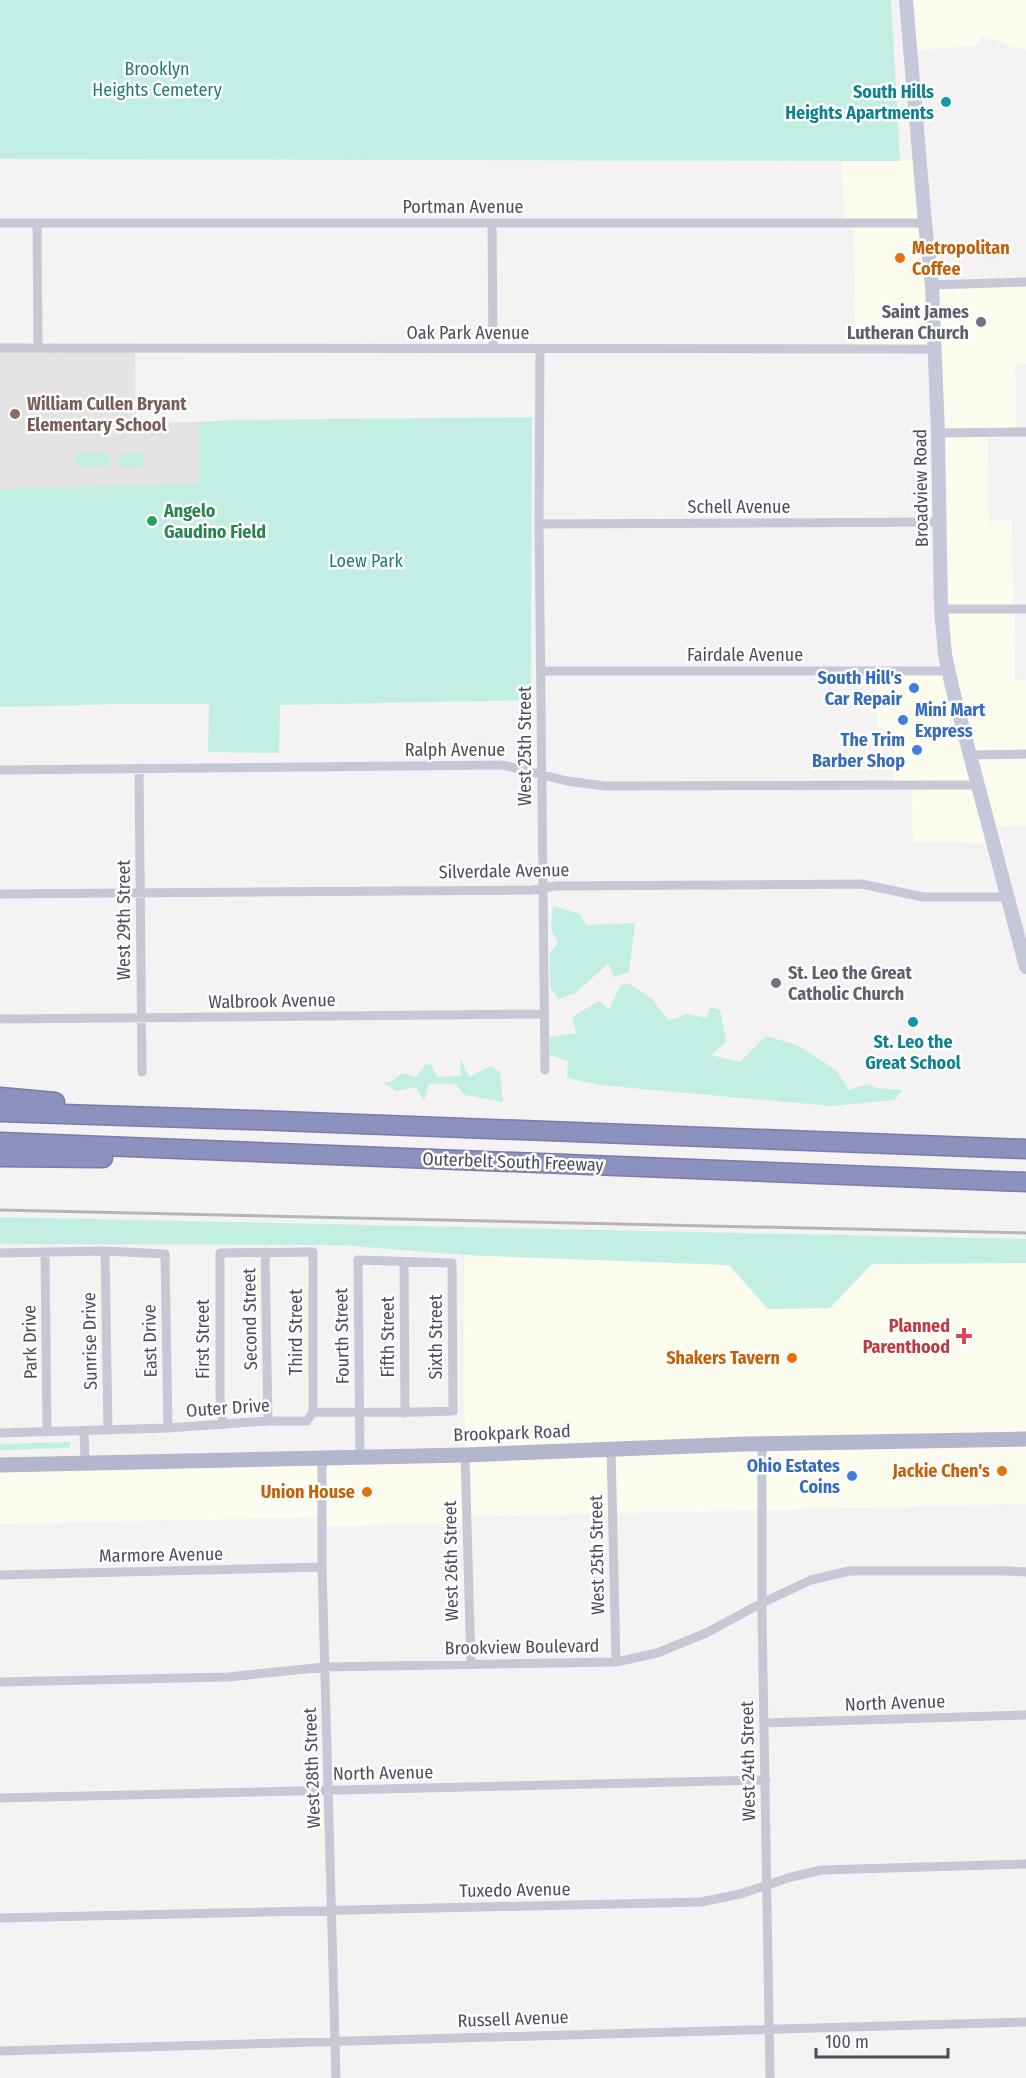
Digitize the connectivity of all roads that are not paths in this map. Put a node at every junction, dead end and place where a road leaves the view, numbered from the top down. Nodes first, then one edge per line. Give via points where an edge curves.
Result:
1 (906, 0) edge
2 (0, 223) edge
3 (37, 223) junction
4 (925, 223) junction
5 (492, 224) junction
6 (1026, 282) edge
7 (932, 285) junction
8 (0, 348) edge
9 (38, 348) junction
10 (493, 349) junction
11 (540, 349) junction
12 (936, 349) junction
13 (1026, 432) edge
14 (938, 433) junction
15 (940, 522) junction
16 (539, 524) junction
17 (941, 609) junction
18 (1026, 609) edge
19 (541, 671) junction
20 (948, 672) junction
21 (1026, 753) edge
22 (970, 755) junction
23 (139, 768) junction
24 (0, 770) edge
25 (541, 774) junction
26 (979, 785) junction
27 (542, 888) junction
28 (0, 894) edge
29 (140, 894) junction
30 (1008, 897) junction
31 (1021, 929) edge
32 (1026, 967) edge
33 (543, 1014) junction
34 (0, 1019) edge
35 (141, 1019) junction
36 (545, 1070) dead end
37 (142, 1072) dead end
38 (0, 1097) edge
39 (0, 1112) edge
40 (251, 1119) junction
41 (0, 1142) edge
42 (1026, 1149) edge
43 (243, 1151) junction
44 (0, 1157) edge
45 (1026, 1182) edge
46 (105, 1251) junction
47 (45, 1252) junction
48 (265, 1252) junction
49 (0, 1253) edge
50 (404, 1262) junction
51 (313, 1412) junction
52 (359, 1412) junction
53 (453, 1412) joint
54 (405, 1413) junction
55 (268, 1421) junction
56 (223, 1425) junction
57 (168, 1428) junction
58 (108, 1430) junction
59 (84, 1431) junction
60 (47, 1432) junction
61 (0, 1433) edge
62 (1026, 1439) edge
63 (762, 1444) junction
64 (611, 1448) junction
65 (465, 1455) junction
66 (322, 1457) junction
67 (360, 1457) junction
68 (85, 1463) junction
69 (0, 1465) edge
70 (322, 1567) junction
71 (1026, 1572) edge
72 (0, 1575) edge
73 (762, 1603) junction
74 (616, 1662) junction
75 (471, 1665) junction
76 (325, 1667) junction
77 (0, 1682) edge
78 (1026, 1715) edge
79 (764, 1723) junction
80 (766, 1780) junction
81 (329, 1790) junction
82 (0, 1798) edge
83 (1026, 1864) edge
84 (766, 1887) junction
85 (332, 1910) junction
86 (0, 1918) edge
87 (1026, 2022) edge
88 (769, 2029) junction
89 (335, 2041) junction
90 (0, 2051) edge
91 (336, 2078) edge
92 (770, 2078) edge

1 - 4 main road, Broadview Road
2 - 3 street, Portman Avenue
3 - 5 street, Portman Avenue
3 - 9 street
4 - 5 street, Portman Avenue
4 - 7 main road, Broadview Road
5 - 10 street
6 - 7 street
7 - 12 main road, Broadview Road
8 - 9 street, Oak Park Avenue
9 - 10 street, Oak Park Avenue
10 - 11 street, Oak Park Avenue
11 - 12 street, Oak Park Avenue
11 - 16 street, West 25th Street
12 - 14 main road, Broadview Road
13 - 14 street
14 - 15 main road, Broadview Road
15 - 16 street, Schell Avenue
15 - 17 main road, Broadview Road
16 - 19 street, West 25th Street
17 - 18 street
17 - 20 main road, Broadview Road
19 - 20 street, Fairdale Avenue
19 - 25 street, West 25th Street
20 - 22 main road, Broadview Road
21 - 22 street
22 - 26 main road, Broadview Road
23 - 24 street, Ralph Avenue
23 - 25 street, Ralph Avenue via 503,765
23 - 29 street, West 29th Street
25 - 26 street, Ralph Avenue via 605,786
25 - 27 street, West 25th Street
26 - 30 main road, Broadview Road
27 - 29 street, Silverdale Avenue
27 - 30 street, Silverdale Avenue via 862,884 922,897
27 - 33 street, West 25th Street
28 - 29 street, Silverdale Avenue
29 - 35 street, West 29th Street
30 - 31 main road, Broadview Road
31 - 32 main road, Broadview Road
33 - 35 street, Walbrook Avenue
33 - 36 street, West 25th Street
34 - 35 street, Walbrook Avenue
35 - 37 street, West 29th Street
38 - 40 highway via 180,1107
39 - 40 highway, Outerbelt South Freeway
40 - 42 highway, Outerbelt South Freeway
41 - 43 highway, Outerbelt South Freeway
43 - 44 highway via 156,1158
43 - 45 highway, Outerbelt South Freeway
46 - 47 street
46 - 57 street, East Drive via 165,1254
46 - 58 street, Sunrise Drive
47 - 49 street
47 - 60 street, Park Drive
48 - 51 street, Third Street via 313,1252
48 - 55 street, Second Street
48 - 56 street, First Street via 220,1253
50 - 52 street, Fourth Street via 358,1260
50 - 53 street, Sixth Street via 452,1263
50 - 54 street, Fifth Street
51 - 52 street, Outer Drive
51 - 55 street, Outer Drive via 308,1421
52 - 54 street, Outer Drive
52 - 67 street, Fourth Street
53 - 54 street, Outer Drive
55 - 56 street, Outer Drive
56 - 57 street, Outer Drive
57 - 58 street, Outer Drive
58 - 59 street, Outer Drive
59 - 60 street, Outer Drive
59 - 68 street
60 - 61 street, Outer Drive
62 - 63 main road, Brookpark Road
63 - 64 main road, Brookpark Road
63 - 73 street, West 24th Street
64 - 65 main road, Brookpark Road
64 - 74 street, West 25th Street
65 - 67 main road, Brookpark Road
65 - 75 street, West 26th Street
66 - 67 main road, Brookpark Road
66 - 68 main road, Brookpark Road
66 - 70 street, West 28th Street
68 - 69 main road, Brookpark Road
70 - 72 street, Marmore Avenue
70 - 76 street, West 28th Street
71 - 73 street, Brookview Boulevard via 849,1571 811,1580
73 - 74 street, Brookview Boulevard via 657,1653
73 - 79 street, West 24th Street
74 - 75 street, Brookview Boulevard
75 - 76 street, Brookview Boulevard
76 - 77 street, Brookview Boulevard via 228,1677
76 - 81 street, West 28th Street
78 - 79 street, North Avenue
79 - 80 street, West 24th Street
80 - 81 street, North Avenue
80 - 84 street, West 24th Street
81 - 82 street, North Avenue
81 - 85 street, West 28th Street
83 - 84 street, Tuxedo Avenue via 822,1870
84 - 85 street, Tuxedo Avenue via 701,1902
84 - 88 street, West 24th Street
85 - 86 street, Tuxedo Avenue
85 - 89 street, West 28th Street
87 - 88 street, Russell Avenue
88 - 89 street, Russell Avenue
88 - 92 street, West 24th Street
89 - 90 street, Russell Avenue
89 - 91 street, West 28th Street

